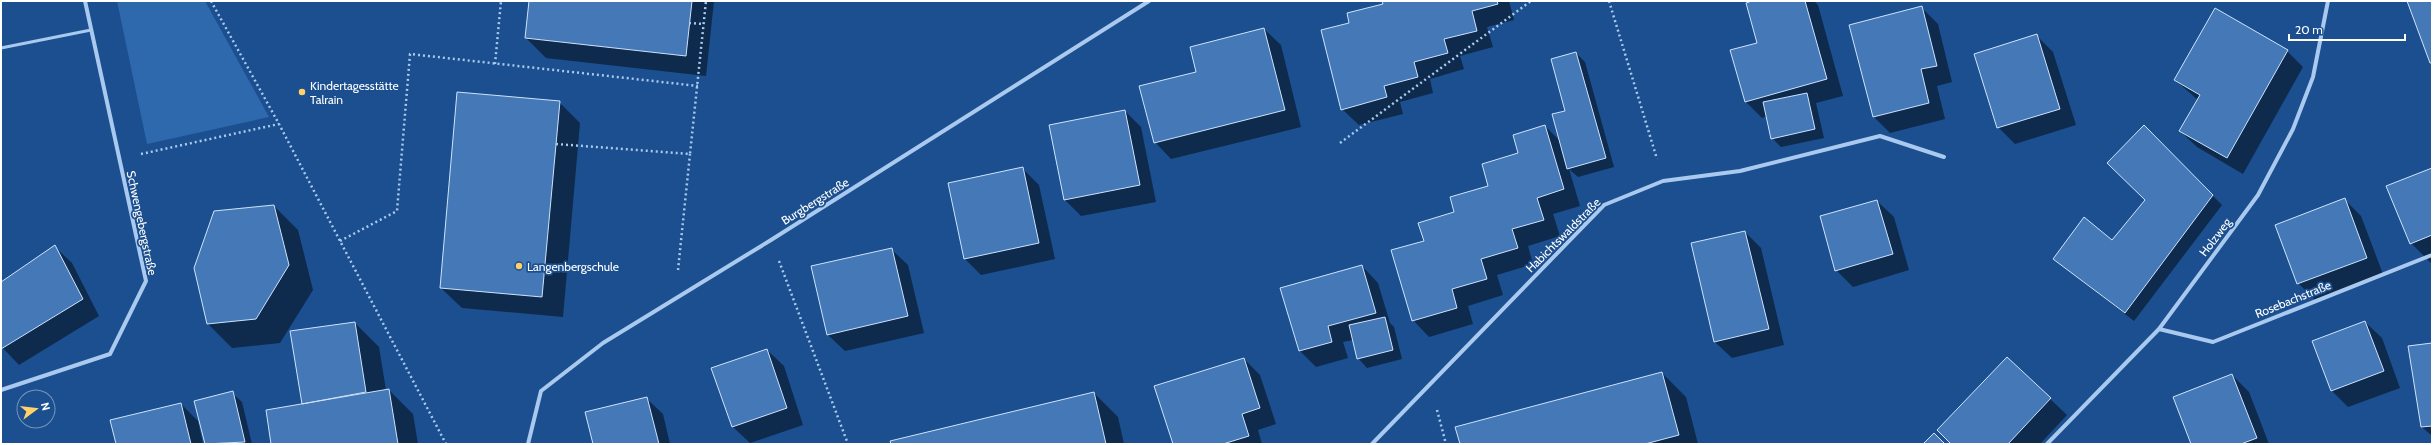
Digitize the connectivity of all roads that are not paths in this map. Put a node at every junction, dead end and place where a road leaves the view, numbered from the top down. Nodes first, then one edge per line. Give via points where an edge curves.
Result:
1 (85, 1) edge
2 (1149, 1) edge
3 (2328, 1) edge
4 (91, 30) junction
5 (1, 48) edge
6 (1944, 158) dead end
7 (2432, 255) edge
8 (2159, 328) junction
9 (1, 390) edge
10 (528, 444) edge
11 (1372, 444) edge
12 (2047, 444) edge

1 - 4 street, Schwengebergstraße
2 - 10 street, Burgbergstraße via 603,343 541,391
3 - 8 street, Holzweg via 2313,78 2293,129 2258,195
4 - 5 lane
4 - 9 street, Schwengebergstraße via 146,281 110,354
6 - 11 street, Habichtswaldstraße via 1880,136 1740,171 1663,181 1604,205
7 - 8 street, Rosebachstraße via 2213,342
8 - 12 street, Holzweg

